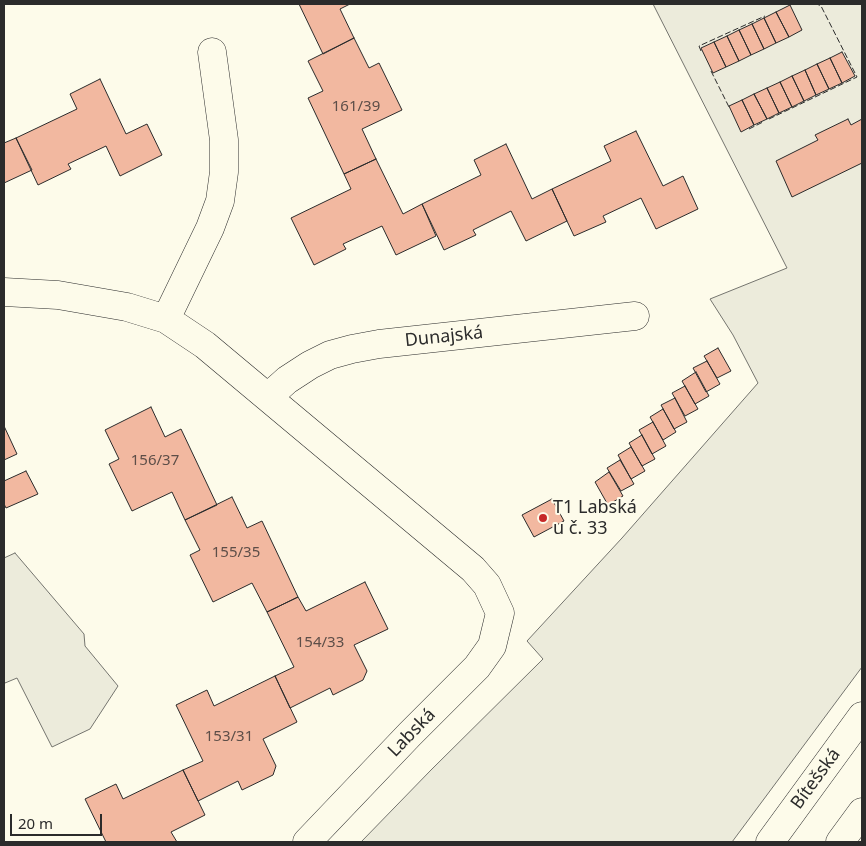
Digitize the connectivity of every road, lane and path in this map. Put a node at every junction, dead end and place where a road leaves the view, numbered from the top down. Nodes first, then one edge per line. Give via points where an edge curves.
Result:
1 (212, 52) dead end
2 (4, 292) edge
3 (635, 316) dead end
4 (166, 319) junction
5 (268, 397) junction
6 (862, 716) edge
7 (862, 812) edge
8 (307, 842) edge
9 (770, 842) edge
10 (840, 842) edge

1 - 4 main road via 224,140 220,201
2 - 4 main road via 58,295 127,307
3 - 5 main road, Dunajská via 352,349 310,365
4 - 5 main road
5 - 8 main road, Labská via 473,569 487,585 500,613 492,646 477,666
6 - 9 main road, Bítešská
7 - 10 main road

